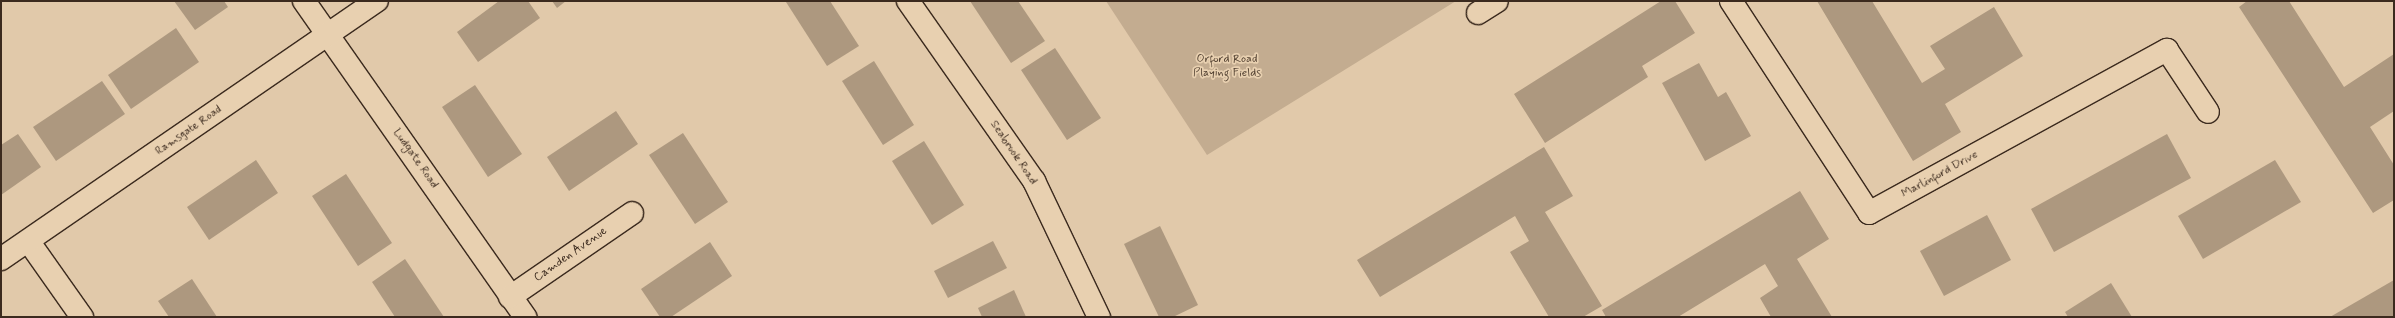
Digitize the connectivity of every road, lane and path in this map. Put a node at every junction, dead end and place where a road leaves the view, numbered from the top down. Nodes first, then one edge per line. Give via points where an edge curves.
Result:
1 (304, 1) edge
2 (377, 1) edge
3 (908, 1) edge
4 (1497, 1) edge
5 (1731, 1) edge
6 (1478, 12) dead end
7 (328, 34) junction
8 (2208, 112) dead end
9 (632, 213) dead end
10 (29, 242) junction
11 (1, 260) edge
12 (510, 297) junction
13 (82, 317) edge
14 (525, 317) edge
15 (1099, 317) edge

1 - 7 street, Ludgate Road
2 - 7 street, Ramsgate Road
3 - 15 street, Seabrook Road via 1034,181
4 - 6 street
5 - 8 street, Marlinford Drive via 1869,213 2167,50
7 - 10 street, Ramsgate Road
7 - 12 street, Ludgate Road
9 - 12 street, Camden Avenue
10 - 11 street, Ramsgate Road
10 - 13 street
12 - 14 street, Ludgate Road

